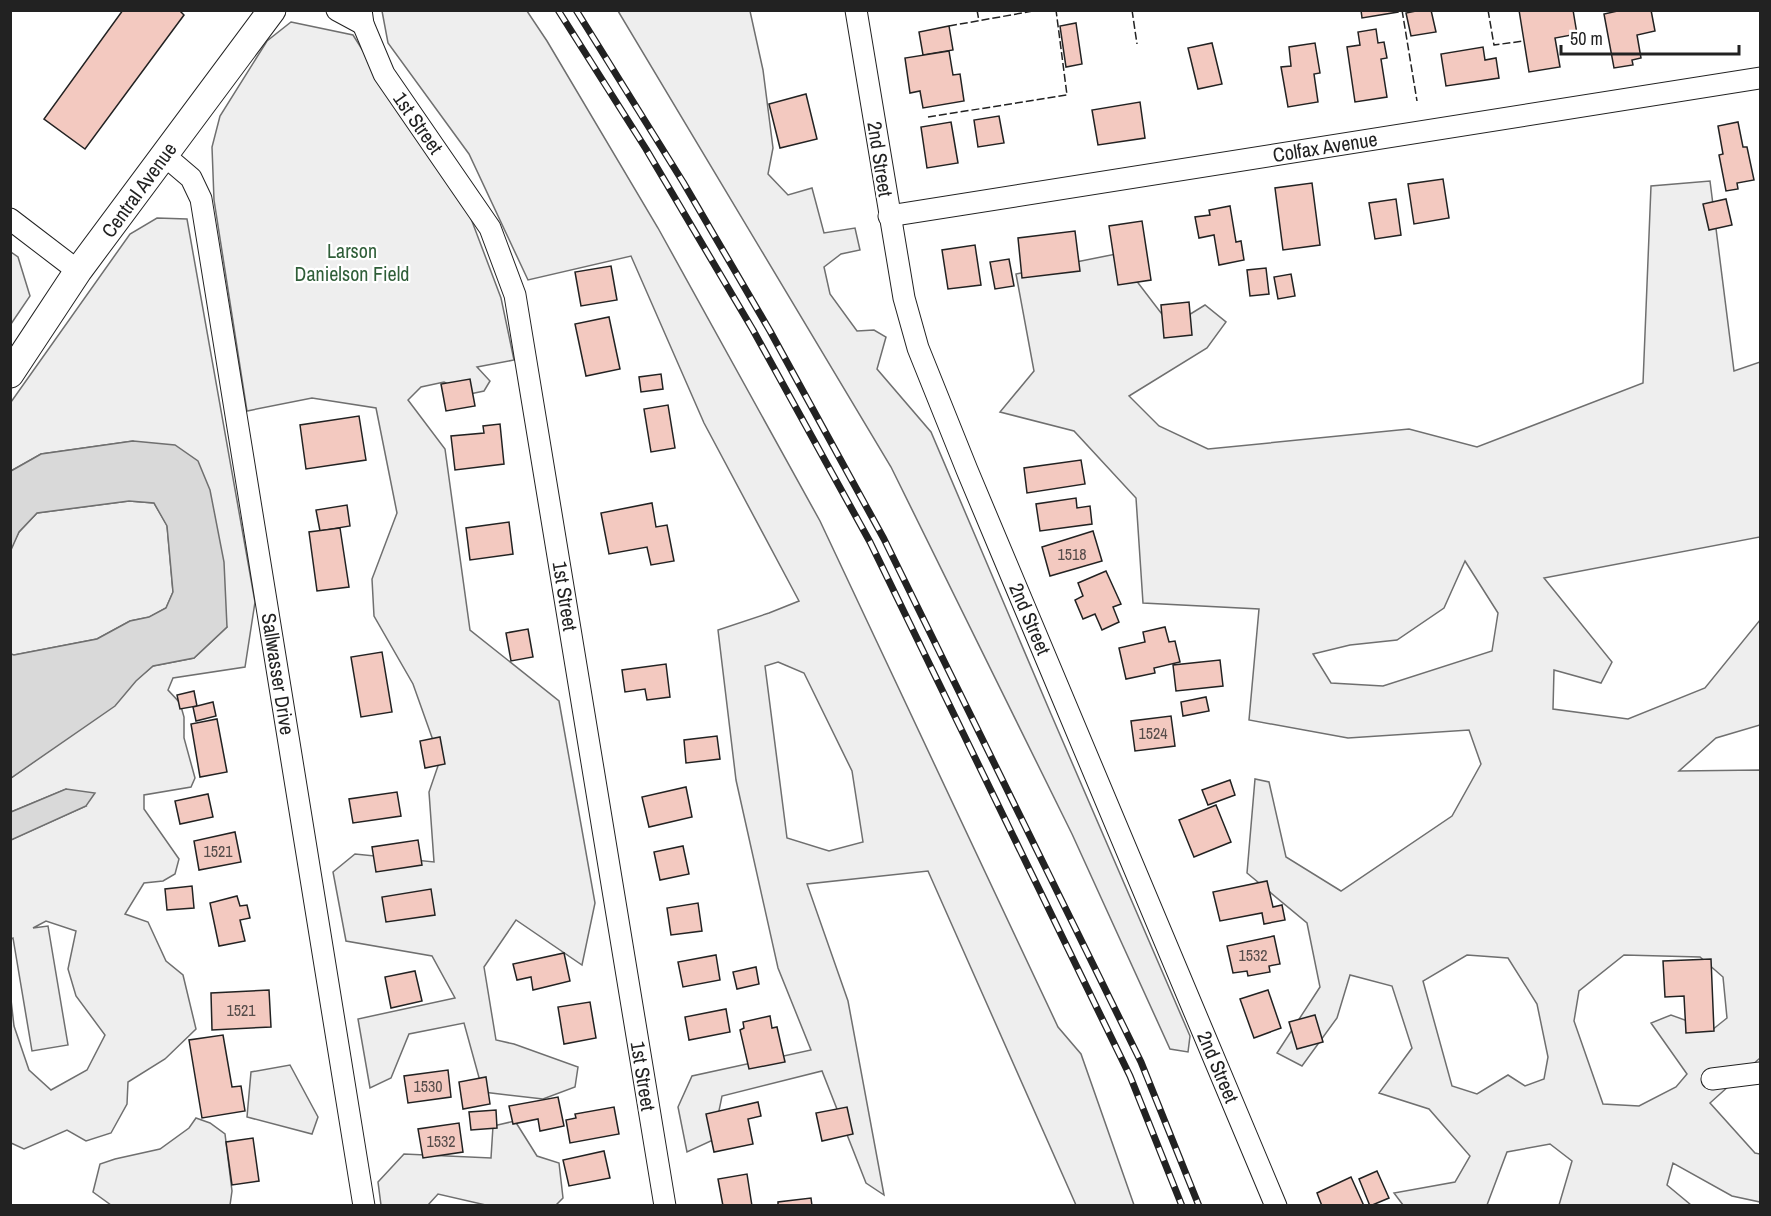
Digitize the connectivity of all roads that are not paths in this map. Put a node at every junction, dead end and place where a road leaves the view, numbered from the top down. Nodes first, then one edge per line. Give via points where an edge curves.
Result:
1 (272, 10) edge
2 (337, 10) edge
3 (856, 10) edge
4 (362, 17) edge
5 (1761, 78) edge
6 (164, 156) junction
7 (889, 216) junction
8 (10, 219) edge
9 (78, 271) junction
10 (10, 374) edge
11 (1761, 1072) edge
12 (1712, 1079) dead end
13 (364, 1206) edge
14 (665, 1206) edge
15 (1276, 1206) edge

1 - 6 street, Central Avenue
2 - 4 street, 1st Street
3 - 7 street, 2nd Street
4 - 14 street, 1st Street via 384,74 490,228 515,295
5 - 7 street, Colfax Avenue
6 - 9 street, Central Avenue
6 - 13 street, Sallwasser Drive via 190,178 201,199
7 - 15 street, 2nd Street via 903,298 934,389
8 - 9 street
9 - 10 street, Central Avenue
11 - 12 street

